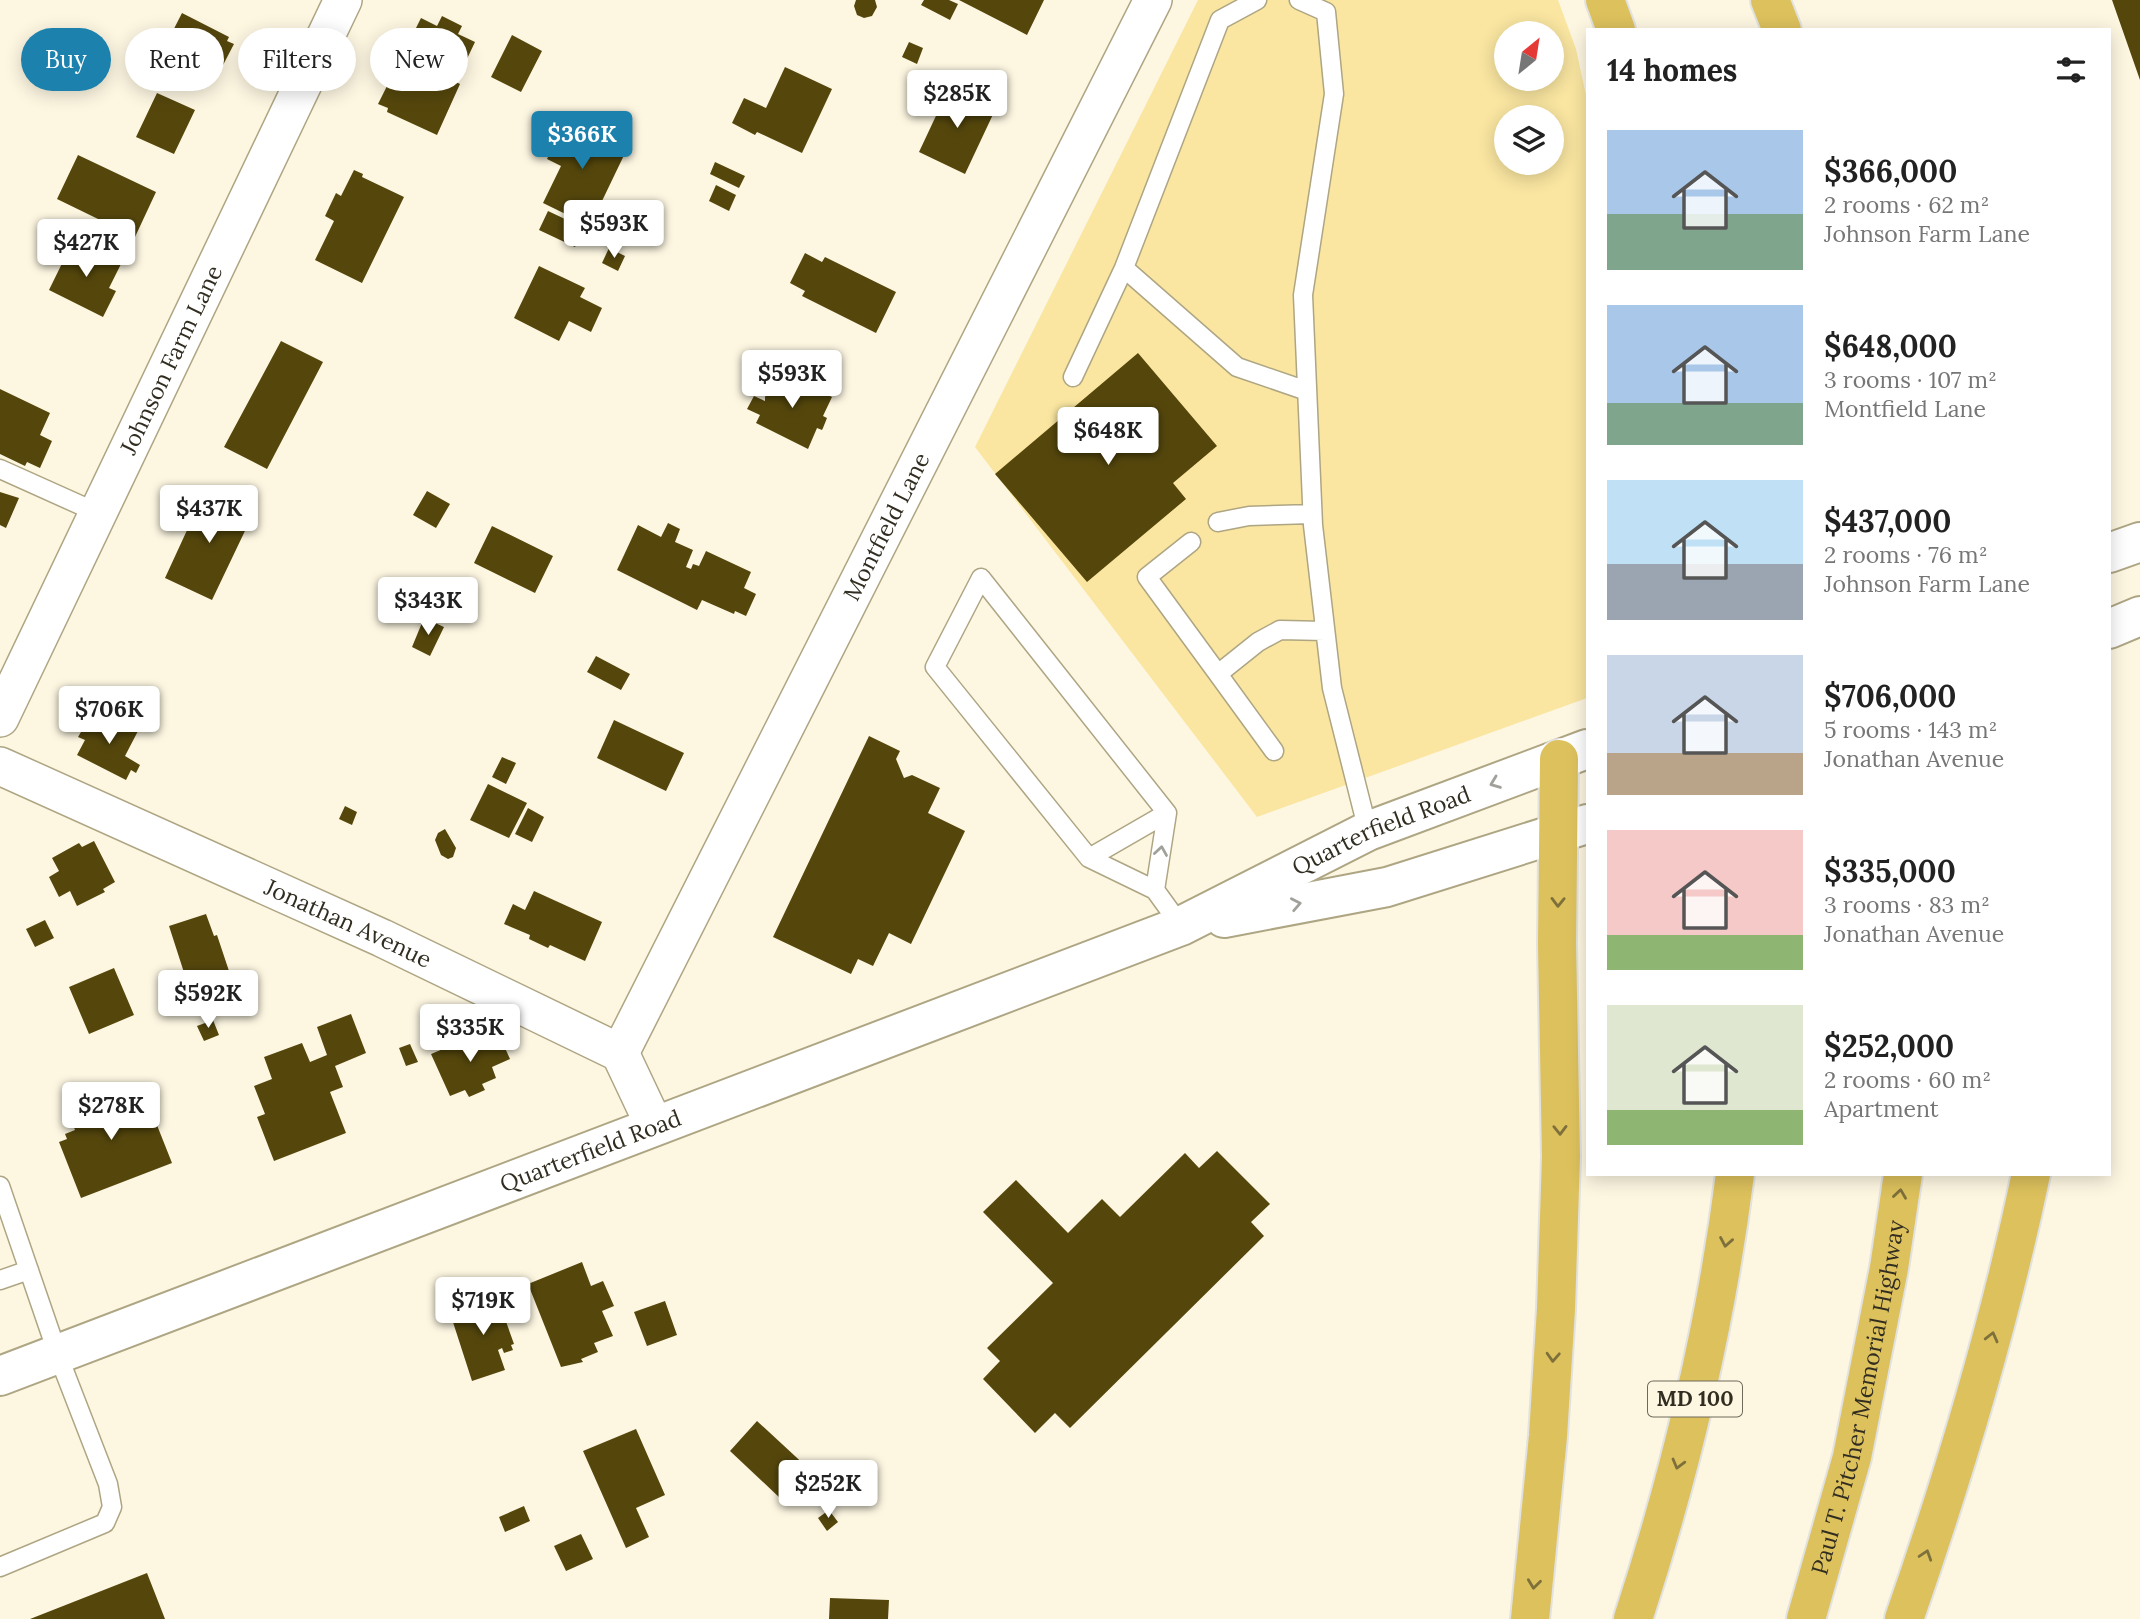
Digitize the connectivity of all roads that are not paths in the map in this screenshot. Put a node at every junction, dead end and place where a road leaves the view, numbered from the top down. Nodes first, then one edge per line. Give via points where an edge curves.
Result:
1 (343, 0) edge
2 (1153, 0) edge
3 (1256, 0) edge
4 (1300, 0) edge
5 (1605, 0) edge
6 (1770, 0) edge
7 (1615, 28) edge
8 (1781, 28) edge
9 (1124, 268) junction
10 (1073, 377) dead end
11 (1307, 391) junction
12 (0, 469) edge
13 (99, 513) junction
14 (1312, 514) junction
15 (1218, 522) dead end
16 (1191, 542) dead end
17 (2140, 542) edge
18 (2111, 553) edge
19 (2140, 616) edge
20 (2111, 628) edge
21 (1325, 631) junction
22 (1218, 674) junction
23 (0, 718) edge
24 (1274, 751) dead end
25 (1573, 754) edge
26 (0, 766) edge
27 (1167, 813) junction
28 (1573, 829) edge
29 (1368, 831) junction
30 (1089, 858) junction
31 (1155, 890) junction
32 (1181, 926) junction
33 (620, 1053) junction
34 (654, 1125) junction
35 (1735, 1176) edge
36 (1903, 1176) edge
37 (2031, 1176) edge
38 (0, 1186) edge
39 (29, 1270) junction
40 (0, 1280) edge
41 (58, 1354) junction
42 (0, 1376) edge
43 (0, 1567) edge
44 (1530, 1619) edge
45 (1633, 1619) edge
46 (1806, 1619) edge
47 (1904, 1619) edge

1 - 13 street, Johnson Farm Lane
2 - 33 street, Montfield Lane
3 - 9 lane via 1220,20
4 - 11 lane via 1325,12 1334,94 1303,295
5 - 7 highway
6 - 8 highway
9 - 10 lane
9 - 11 lane via 1237,367
11 - 14 lane
12 - 13 lane
13 - 23 street, Johnson Farm Lane
14 - 15 lane
14 - 21 lane
16 - 22 lane via 1147,577
17 - 18 main road
19 - 20 main road
21 - 22 lane via 1280,629
21 - 29 lane via 1332,688
22 - 24 lane
25 - 28 highway
25 -> 29 main road, Quarterfield Road
26 - 33 street, Jonathan Avenue via 382,938
27 - 30 lane
27 - 30 lane via 981,578 935,667
31 -> 27 lane
32 -> 28 main road, Quarterfield Road via 1387,887
28 -> 44 highway via 1557,944 1561,1157 1557,1296
29 - 32 main road, Quarterfield Road
30 - 31 lane
31 - 32 lane
32 - 34 main road, Quarterfield Road
33 - 34 street
34 - 41 main road, Quarterfield Road
35 -> 45 highway, MD 100 via 1693,1409
46 -> 36 highway, Paul T. Pitcher Memorial Highway via 1852,1457
47 -> 37 highway via 1975,1405
38 - 39 lane
39 - 40 lane
39 - 41 lane
41 - 42 main road, Quarterfield Road
41 - 43 lane via 108,1484 112,1507 105,1523

